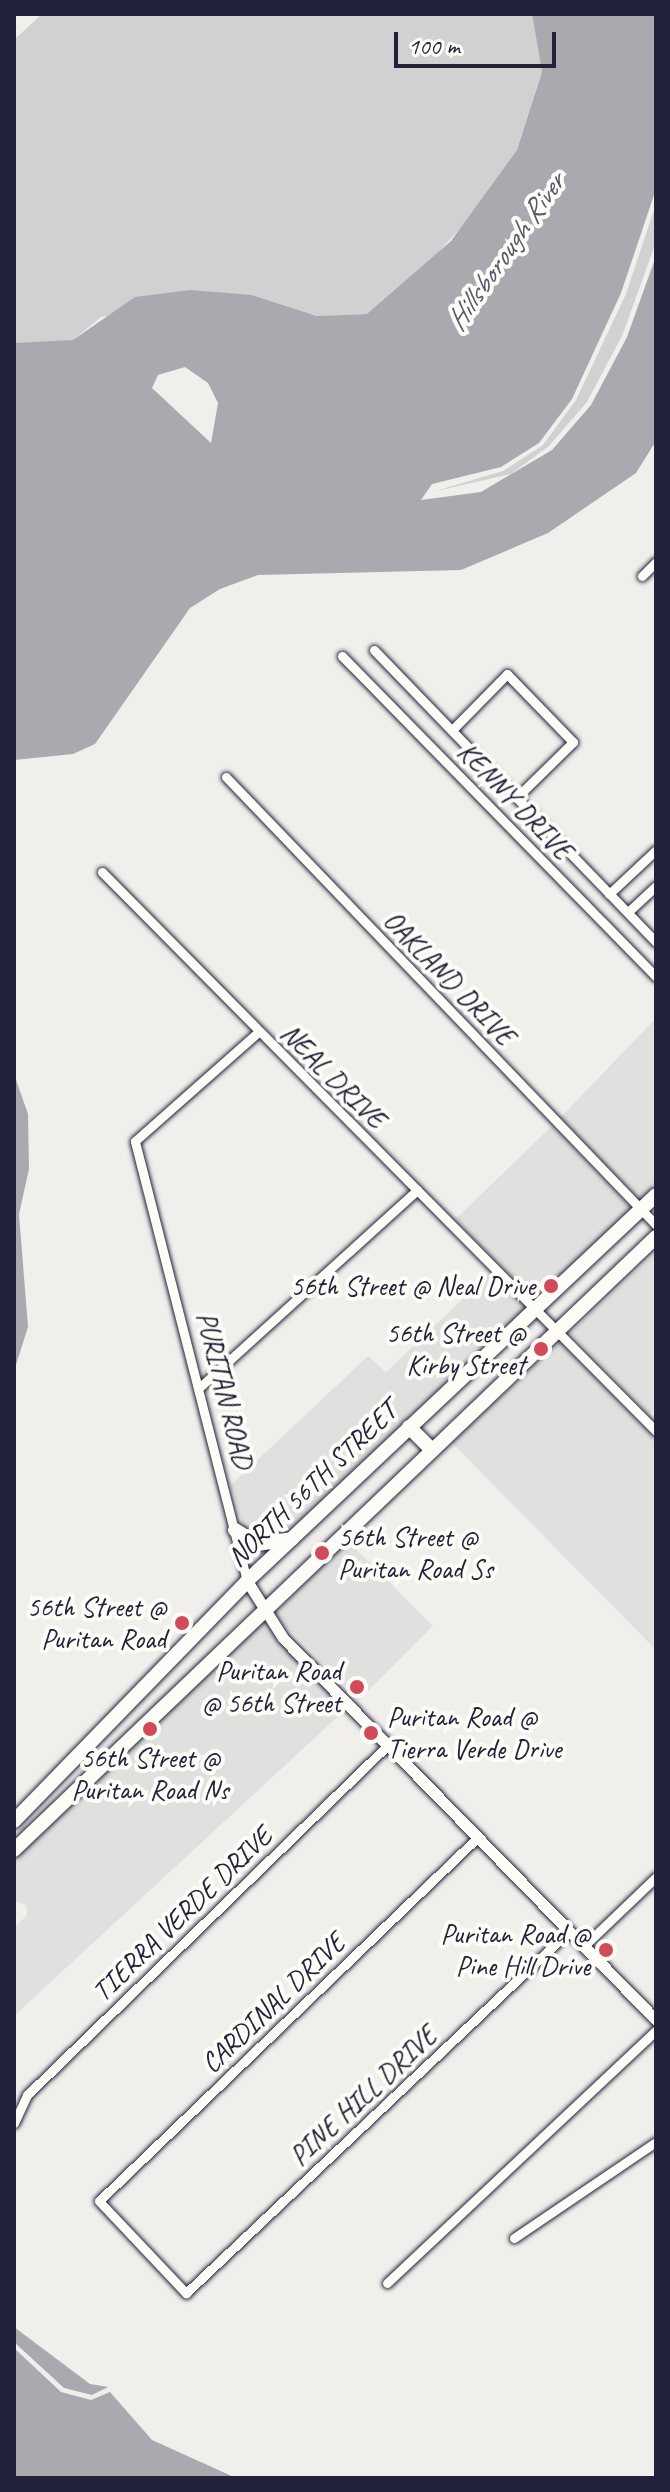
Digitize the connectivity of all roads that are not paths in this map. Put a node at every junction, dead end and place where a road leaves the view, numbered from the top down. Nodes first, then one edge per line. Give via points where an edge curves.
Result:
1 (656, 562) edge
2 (642, 576) dead end
3 (374, 650) dead end
4 (342, 656) dead end
5 (453, 729) junction
6 (226, 777) dead end
7 (517, 797) junction
8 (656, 850) edge
9 (102, 872) dead end
10 (656, 886) edge
11 (609, 894) junction
12 (628, 912) junction
13 (656, 942) edge
14 (656, 977) edge
15 (258, 1032) junction
16 (417, 1190) junction
17 (656, 1195) edge
18 (641, 1209) junction
19 (656, 1225) edge
20 (656, 1237) edge
21 (536, 1307) junction
22 (558, 1330) junction
23 (201, 1386) junction
24 (409, 1427) junction
25 (656, 1431) edge
26 (432, 1450) junction
27 (235, 1530) junction
28 (292, 1539) junction
29 (247, 1581) junction
30 (263, 1609) junction
31 (389, 1744) junction
32 (50, 1784) junction
33 (66, 1800) junction
34 (14, 1821) edge
35 (478, 1837) junction
36 (14, 1850) edge
37 (656, 1877) edge
38 (569, 1931) junction
39 (584, 1946) junction
40 (656, 2020) edge
41 (656, 2030) edge
42 (14, 2123) edge
43 (656, 2142) edge
44 (514, 2238) dead end
45 (387, 2283) dead end
46 (186, 2293) joint

1 - 2 street
3 - 5 street
4 - 14 street, KENNY DRIVE
5 - 7 street
5 - 7 street via 507,674 573,742
6 - 18 street, OAKLAND DRIVE
7 - 11 street
8 - 11 street
9 - 15 street, NEAL DRIVE
10 - 12 street
11 - 12 street
12 - 13 street
15 - 16 street, NEAL DRIVE
15 - 23 street, PURITAN ROAD via 135,1141
16 - 21 street, NEAL DRIVE
16 - 23 street
17 - 18 main road, NORTH 56TH STREET
18 - 19 street, OAKLAND DRIVE
18 - 21 main road, NORTH 56TH STREET
20 - 22 main road, NORTH 56TH STREET
21 - 22 street, NEAL DRIVE
21 - 24 main road, NORTH 56TH STREET
22 - 25 street, NEAL DRIVE
22 - 26 main road, NORTH 56TH STREET
23 - 27 street, PURITAN ROAD
24 - 26 main road
24 - 28 main road, NORTH 56TH STREET
26 - 30 main road, NORTH 56TH STREET
27 - 28 main road via 257,1544
27 - 29 street, PURITAN ROAD
28 - 29 main road, NORTH 56TH STREET
29 - 30 street, PURITAN ROAD
29 - 32 main road, NORTH 56TH STREET
30 - 31 street, PURITAN ROAD
30 - 33 main road, NORTH 56TH STREET
31 - 35 street, PURITAN ROAD
31 - 42 street, TIERRA VERDE DRIVE via 27,2095
32 - 33 main road
32 - 34 main road, NORTH 56TH STREET
33 - 36 main road, NORTH 56TH STREET
35 - 38 street, PURITAN ROAD
35 - 46 street, CARDINAL DRIVE via 99,2201
37 - 39 street
38 - 39 street, PURITAN ROAD
38 - 46 street, PINE HILL DRIVE
39 - 40 street, PURITAN ROAD
41 - 45 street
43 - 44 street

